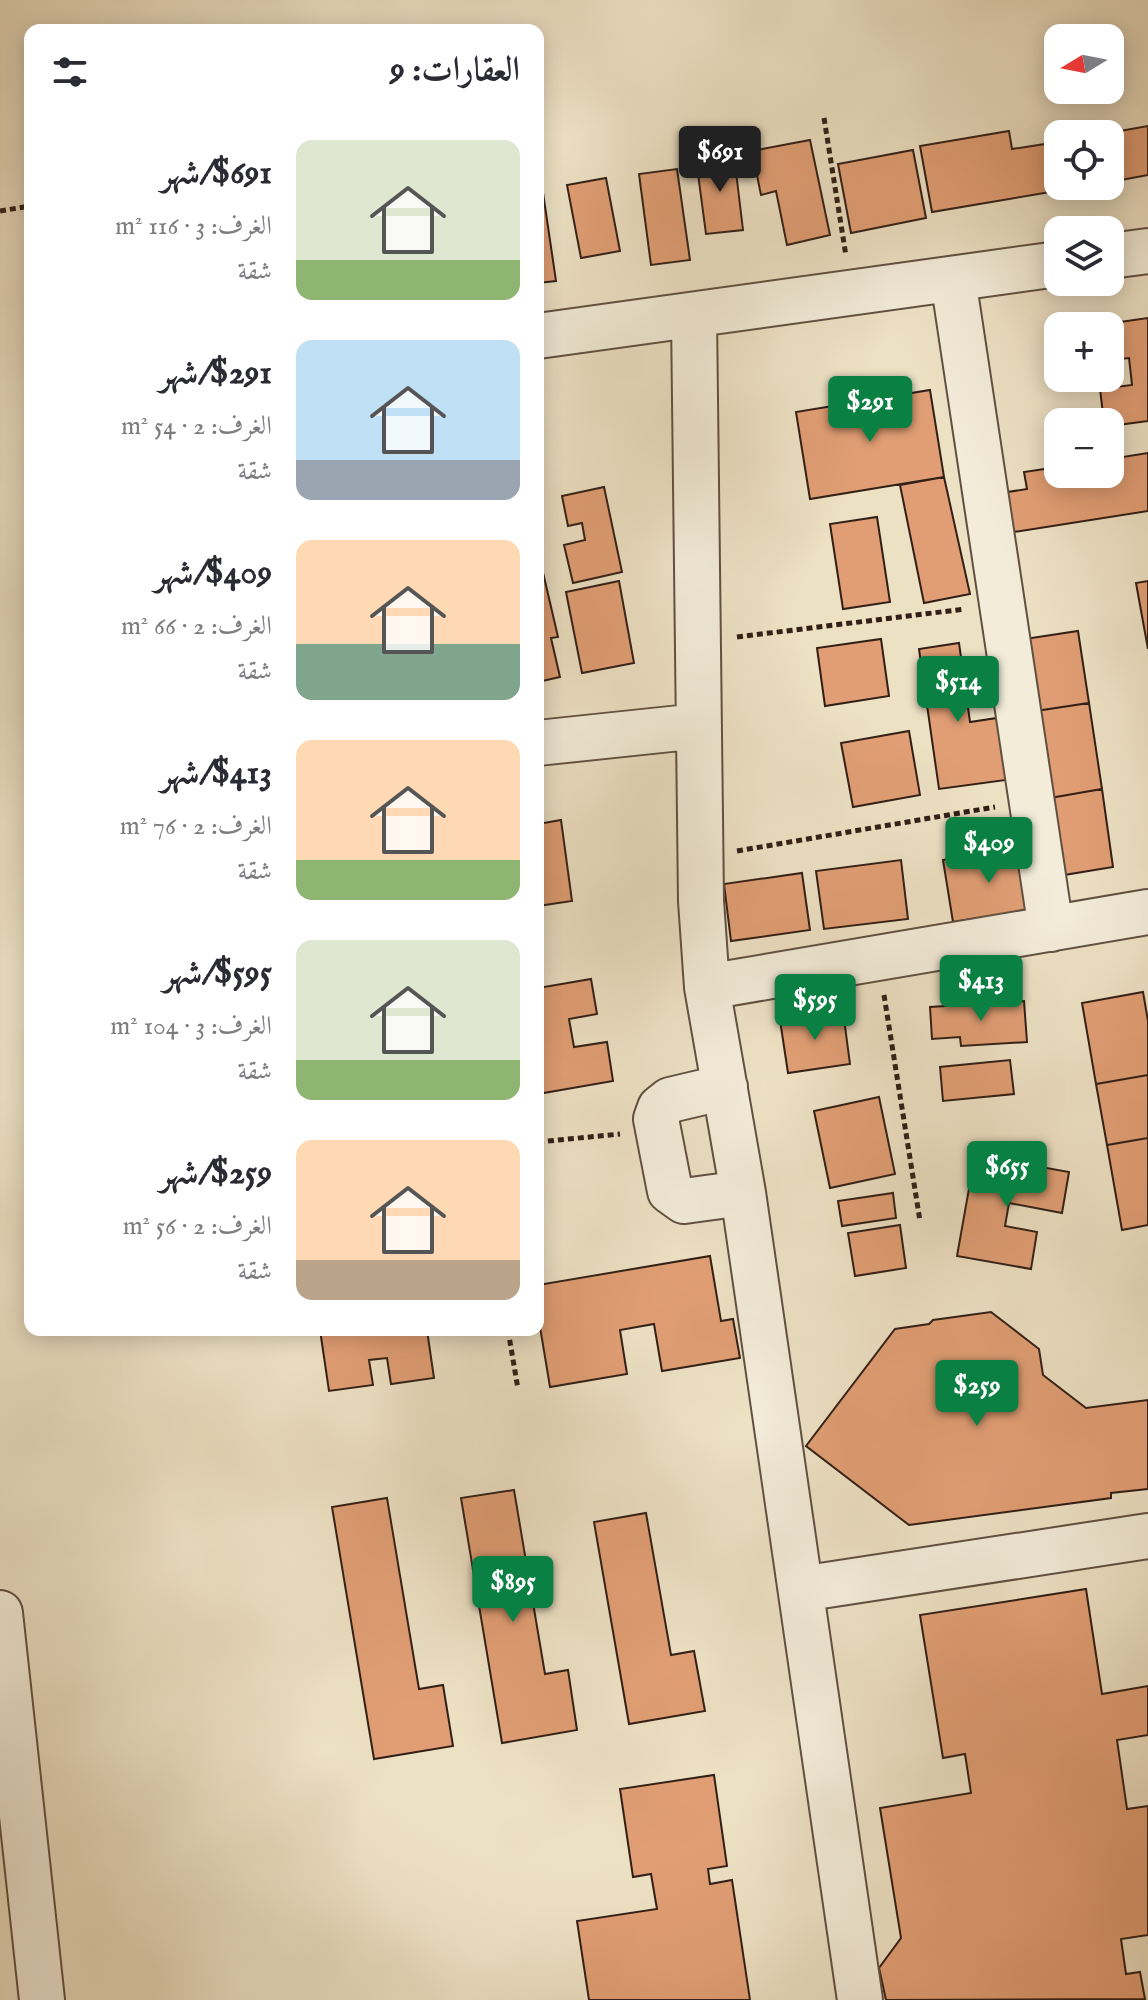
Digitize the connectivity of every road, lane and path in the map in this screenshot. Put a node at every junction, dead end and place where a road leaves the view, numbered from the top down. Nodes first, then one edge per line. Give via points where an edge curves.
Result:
1 (824, 118) dead end
2 (24, 207) edge
3 (0, 211) edge
4 (1148, 251) edge
5 (1124, 254) edge
6 (1044, 266) edge
7 (953, 279) junction
8 (852, 293) junction
9 (694, 315) junction
10 (544, 335) edge
11 (1002, 604) junction
12 (697, 642) junction
13 (699, 726) junction
14 (544, 742) edge
15 (1032, 801) junction
16 (700, 858) junction
17 (1148, 912) edge
18 (1051, 929) junction
19 (878, 958) junction
20 (707, 987) junction
21 (725, 1087) junction
22 (657, 1131) junction
23 (544, 1141) edge
24 (743, 1193) junction
25 (920, 1221) dead end
26 (509, 1336) edge
27 (518, 1389) dead end
28 (1148, 1536) edge
29 (801, 1589) junction
30 (0, 1613) edge
31 (14, 1860) edge
32 (16, 1914) edge
33 (42, 2000) edge
34 (860, 2000) edge

1 - 8 path
2 - 3 path
4 - 5 street
6 - 7 street
7 - 8 street
7 - 11 street
8 - 9 street
9 - 10 street
9 - 12 street
11 - 12 path
11 - 15 street
12 - 13 street
13 - 14 street
13 - 16 street
15 - 16 path
15 - 18 street
16 - 20 street
17 - 18 street
18 - 19 street
19 - 20 street
19 - 25 path
20 - 21 street
21 - 22 street via 670,1100 660,1108
21 - 24 street
22 - 23 path
22 - 24 street via 670,1191 684,1201
24 - 29 street
26 - 27 path
28 - 29 street
29 - 34 street
30 - 31 street
31 - 32 street
32 - 33 street

